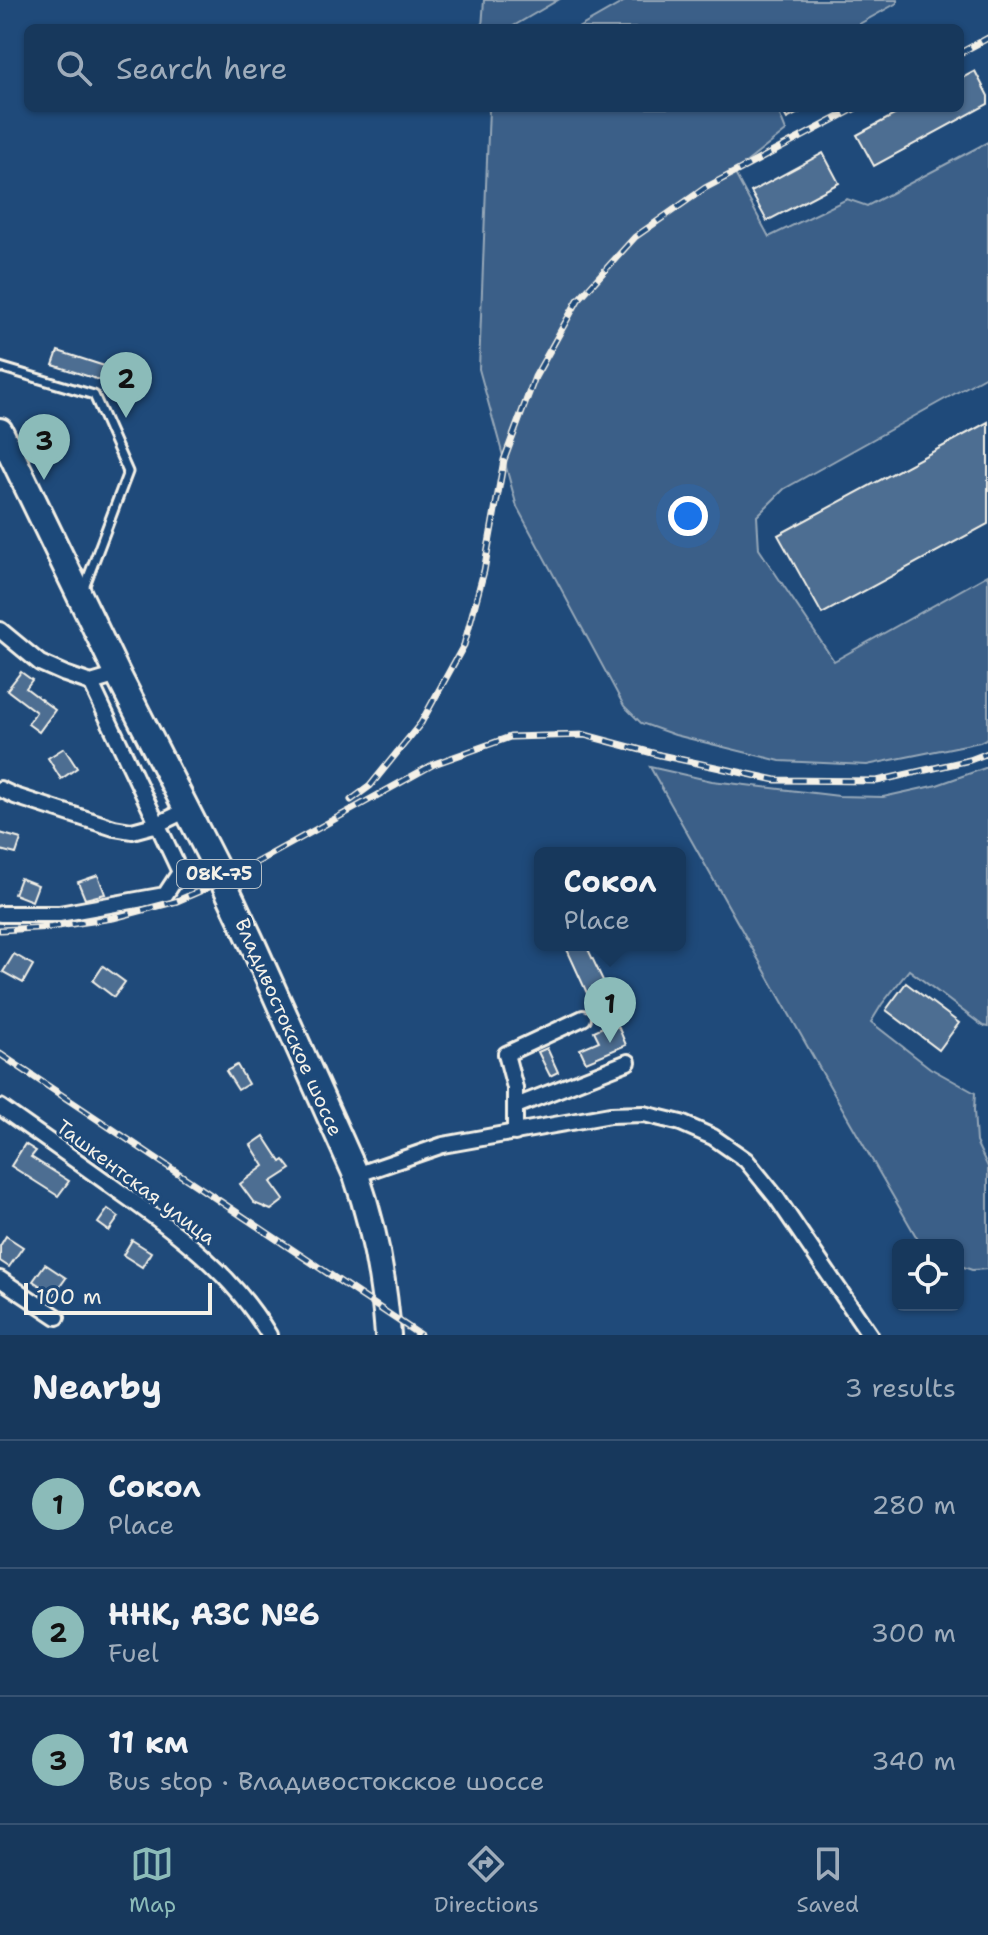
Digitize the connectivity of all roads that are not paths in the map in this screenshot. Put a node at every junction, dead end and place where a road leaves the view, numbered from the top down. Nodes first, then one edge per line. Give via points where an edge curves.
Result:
1 (0, 367) edge
2 (0, 431) edge
3 (80, 598) junction
4 (0, 630) edge
5 (118, 675) junction
6 (91, 683) junction
7 (0, 789) edge
8 (187, 810) junction
9 (158, 824) junction
10 (0, 914) edge
11 (583, 1018) dead end
12 (628, 1062) dead end
13 (516, 1106) junction
14 (0, 1107) edge
15 (515, 1133) junction
16 (356, 1175) junction
17 (0, 1279) edge
18 (57, 1317) dead end
19 (269, 1335) edge
20 (388, 1335) edge
21 (870, 1335) edge

1 - 3 lane via 94,395 128,472
2 - 3 main road, Владивостокское шоссе / 08К-75
3 - 5 main road, Владивостокское шоссе / 08К-75
4 - 6 street via 40,663
5 - 6 street
5 - 8 main road, Владивостокское шоссе / 08К-75
6 - 9 street
7 - 9 street via 114,828 132,831
8 - 9 street
8 - 16 main road, Владивостокское шоссе / 08К-75
9 - 10 street via 180,872 165,895 59,914
11 - 13 street via 506,1054
12 - 13 street
13 - 15 street
14 - 19 street, Ташкентская улица via 182,1237 229,1281
15 - 16 street via 443,1145
15 - 21 street via 644,1114 713,1137 746,1160 776,1197
16 - 20 main road, Владивостокское шоссе / 08К-75 via 376,1241
17 - 18 street

